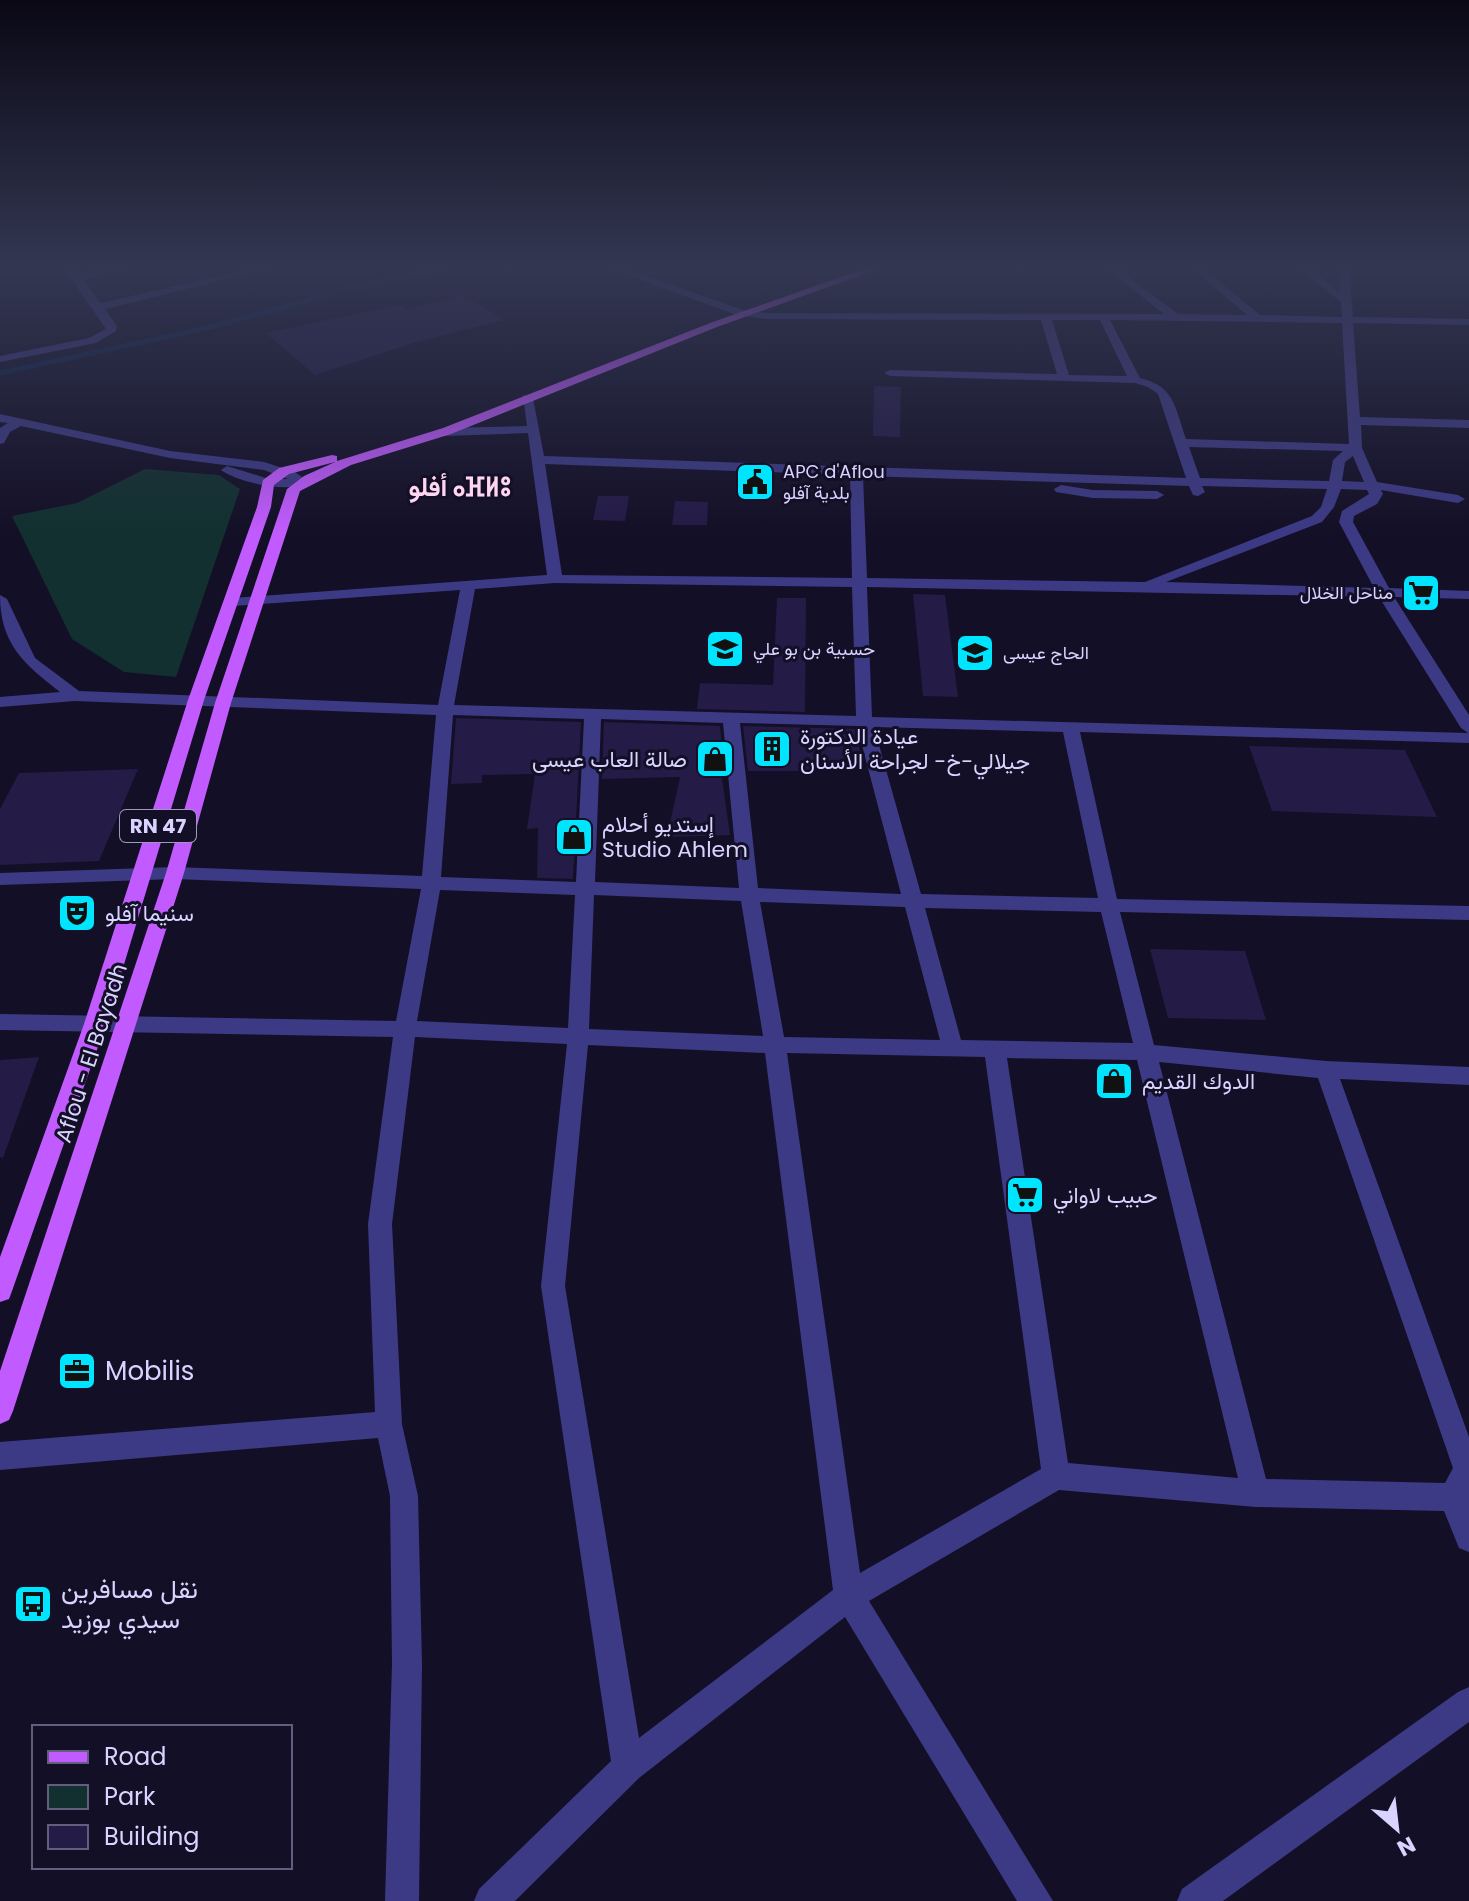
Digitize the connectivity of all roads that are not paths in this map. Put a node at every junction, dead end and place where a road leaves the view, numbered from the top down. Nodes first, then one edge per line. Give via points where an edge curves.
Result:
1 (631, 357) edge
2 (1058, 357) edge
3 (1123, 357) edge
4 (1350, 357) edge
5 (890, 373) dead end
6 (1064, 377) junction
7 (1135, 380) junction
8 (527, 398) junction
9 (0, 418) edge
10 (1354, 421) junction
11 (20, 422) junction
12 (1469, 424) edge
13 (534, 429) junction
14 (444, 432) junction
15 (0, 440) edge
16 (1181, 443) junction
17 (1356, 448) junction
18 (391, 449) junction
19 (197, 460) junction
20 (540, 460) junction
21 (284, 471) junction
22 (856, 472) junction
23 (302, 482) junction
24 (268, 483) junction
25 (1197, 489) junction
26 (1333, 492) junction
27 (1374, 492) junction
28 (1463, 500) edge
29 (1197, 565) junction
30 (555, 579) junction
31 (861, 582) junction
32 (468, 585) junction
33 (1143, 586) junction
34 (1219, 589) junction
35 (1383, 591) junction
36 (1469, 595) edge
37 (0, 599) edge
38 (257, 600) junction
39 (233, 602) junction
40 (75, 696) junction
41 (196, 700) junction
42 (0, 702) edge
43 (223, 703) junction
44 (445, 710) junction
45 (593, 712) junction
46 (731, 716) junction
47 (864, 720) junction
48 (1070, 726) junction
49 (1469, 728) edge
50 (1469, 738) edge
51 (175, 873) junction
52 (144, 875) junction
53 (0, 879) edge
54 (431, 885) junction
55 (585, 888) junction
56 (749, 894) junction
57 (913, 901) junction
58 (1109, 906) junction
59 (1469, 913) edge
60 (0, 1022) edge
61 (95, 1024) junction
62 (125, 1025) junction
63 (405, 1029) junction
64 (578, 1036) junction
65 (775, 1045) junction
66 (953, 1049) junction
67 (995, 1050) junction
68 (1145, 1052) junction
69 (1326, 1070) junction
70 (1469, 1076) edge
71 (0, 1291) edge
72 (0, 1411) edge
73 (389, 1424) junction
74 (0, 1456) edge
75 (1467, 1466) edge
76 (1056, 1476) junction
77 (1256, 1493) junction
78 (1453, 1497) junction
79 (1469, 1538) edge
80 (849, 1596) junction
81 (1469, 1703) edge
82 (628, 1767) junction
83 (402, 1901) edge
84 (491, 1901) edge
85 (1036, 1901) edge
86 (1194, 1901) edge

1 - 8 main road
2 - 6 street
3 - 7 street
4 - 10 street
5 - 6 street
6 - 7 street
7 - 16 street via 1163,392
8 - 13 street
8 - 14 main road
9 - 11 street
10 - 12 street
10 - 17 street
11 - 15 street via 5,430
11 - 19 street
13 - 14 street
13 - 20 street
14 - 18 main road
16 - 17 street
16 - 25 street
17 - 26 street via 1339,460
17 - 27 street
18 - 21 main road
18 - 23 main road
19 - 21 street
19 - 24 street
20 - 22 street
20 - 30 street
21 - 23 street
21 - 24 main road
22 - 25 street via 1031,478 1084,493
22 - 31 street
23 - 24 street
23 - 38 main road, Aflou - El Bayadh / RN 47 via 289,497
24 - 39 main road, Aflou - El Bayadh / RN 47
25 - 26 street
26 - 27 street
26 - 29 street via 1322,515 1308,524
27 - 28 street
27 - 35 street via 1345,518
29 - 33 street
29 - 34 street
30 - 31 street
30 - 32 street
31 - 33 street
31 - 47 street
32 - 38 street
32 - 44 street
33 - 34 street
34 - 35 street
35 - 36 street
35 - 49 street
37 - 40 street via 28,660
38 - 39 street
38 - 43 main road, Aflou - El Bayadh / RN 47
39 - 41 main road, Aflou - El Bayadh / RN 47
40 - 41 street
40 - 42 street
41 - 43 street
41 - 52 main road, Aflou - El Bayadh / RN 47
43 - 44 street
43 - 51 main road, Aflou - El Bayadh / RN 47
44 - 45 street
44 - 54 street
45 - 46 street
45 - 55 street
46 - 47 street
46 - 56 street
47 - 48 street
47 - 57 street
48 - 50 street
48 - 58 street
51 - 52 street
51 - 54 street
51 - 62 main road, Aflou - El Bayadh / RN 47
52 - 53 street
52 - 61 main road, Aflou - El Bayadh / RN 47
54 - 55 street
54 - 63 street
55 - 56 street
55 - 64 street
56 - 57 street
56 - 65 street
57 - 58 street
57 - 66 street
58 - 59 street
58 - 68 street
60 - 61 street
61 - 62 street
61 - 71 main road, Aflou - El Bayadh / RN 47
62 - 63 street
62 - 72 main road, Aflou - El Bayadh / RN 47
63 - 64 street
63 - 73 street via 380,1224
64 - 65 street
64 - 82 street via 553,1286
65 - 66 street
65 - 80 street
66 - 67 street
67 - 68 street
67 - 76 street
68 - 69 street
68 - 77 street
69 - 70 street
69 - 75 street
73 - 74 street
73 - 83 street via 404,1496
75 - 78 street
76 - 77 street
76 - 80 street
77 - 78 street
78 - 79 street
80 - 82 street
80 - 85 street
81 - 86 street
82 - 84 street

